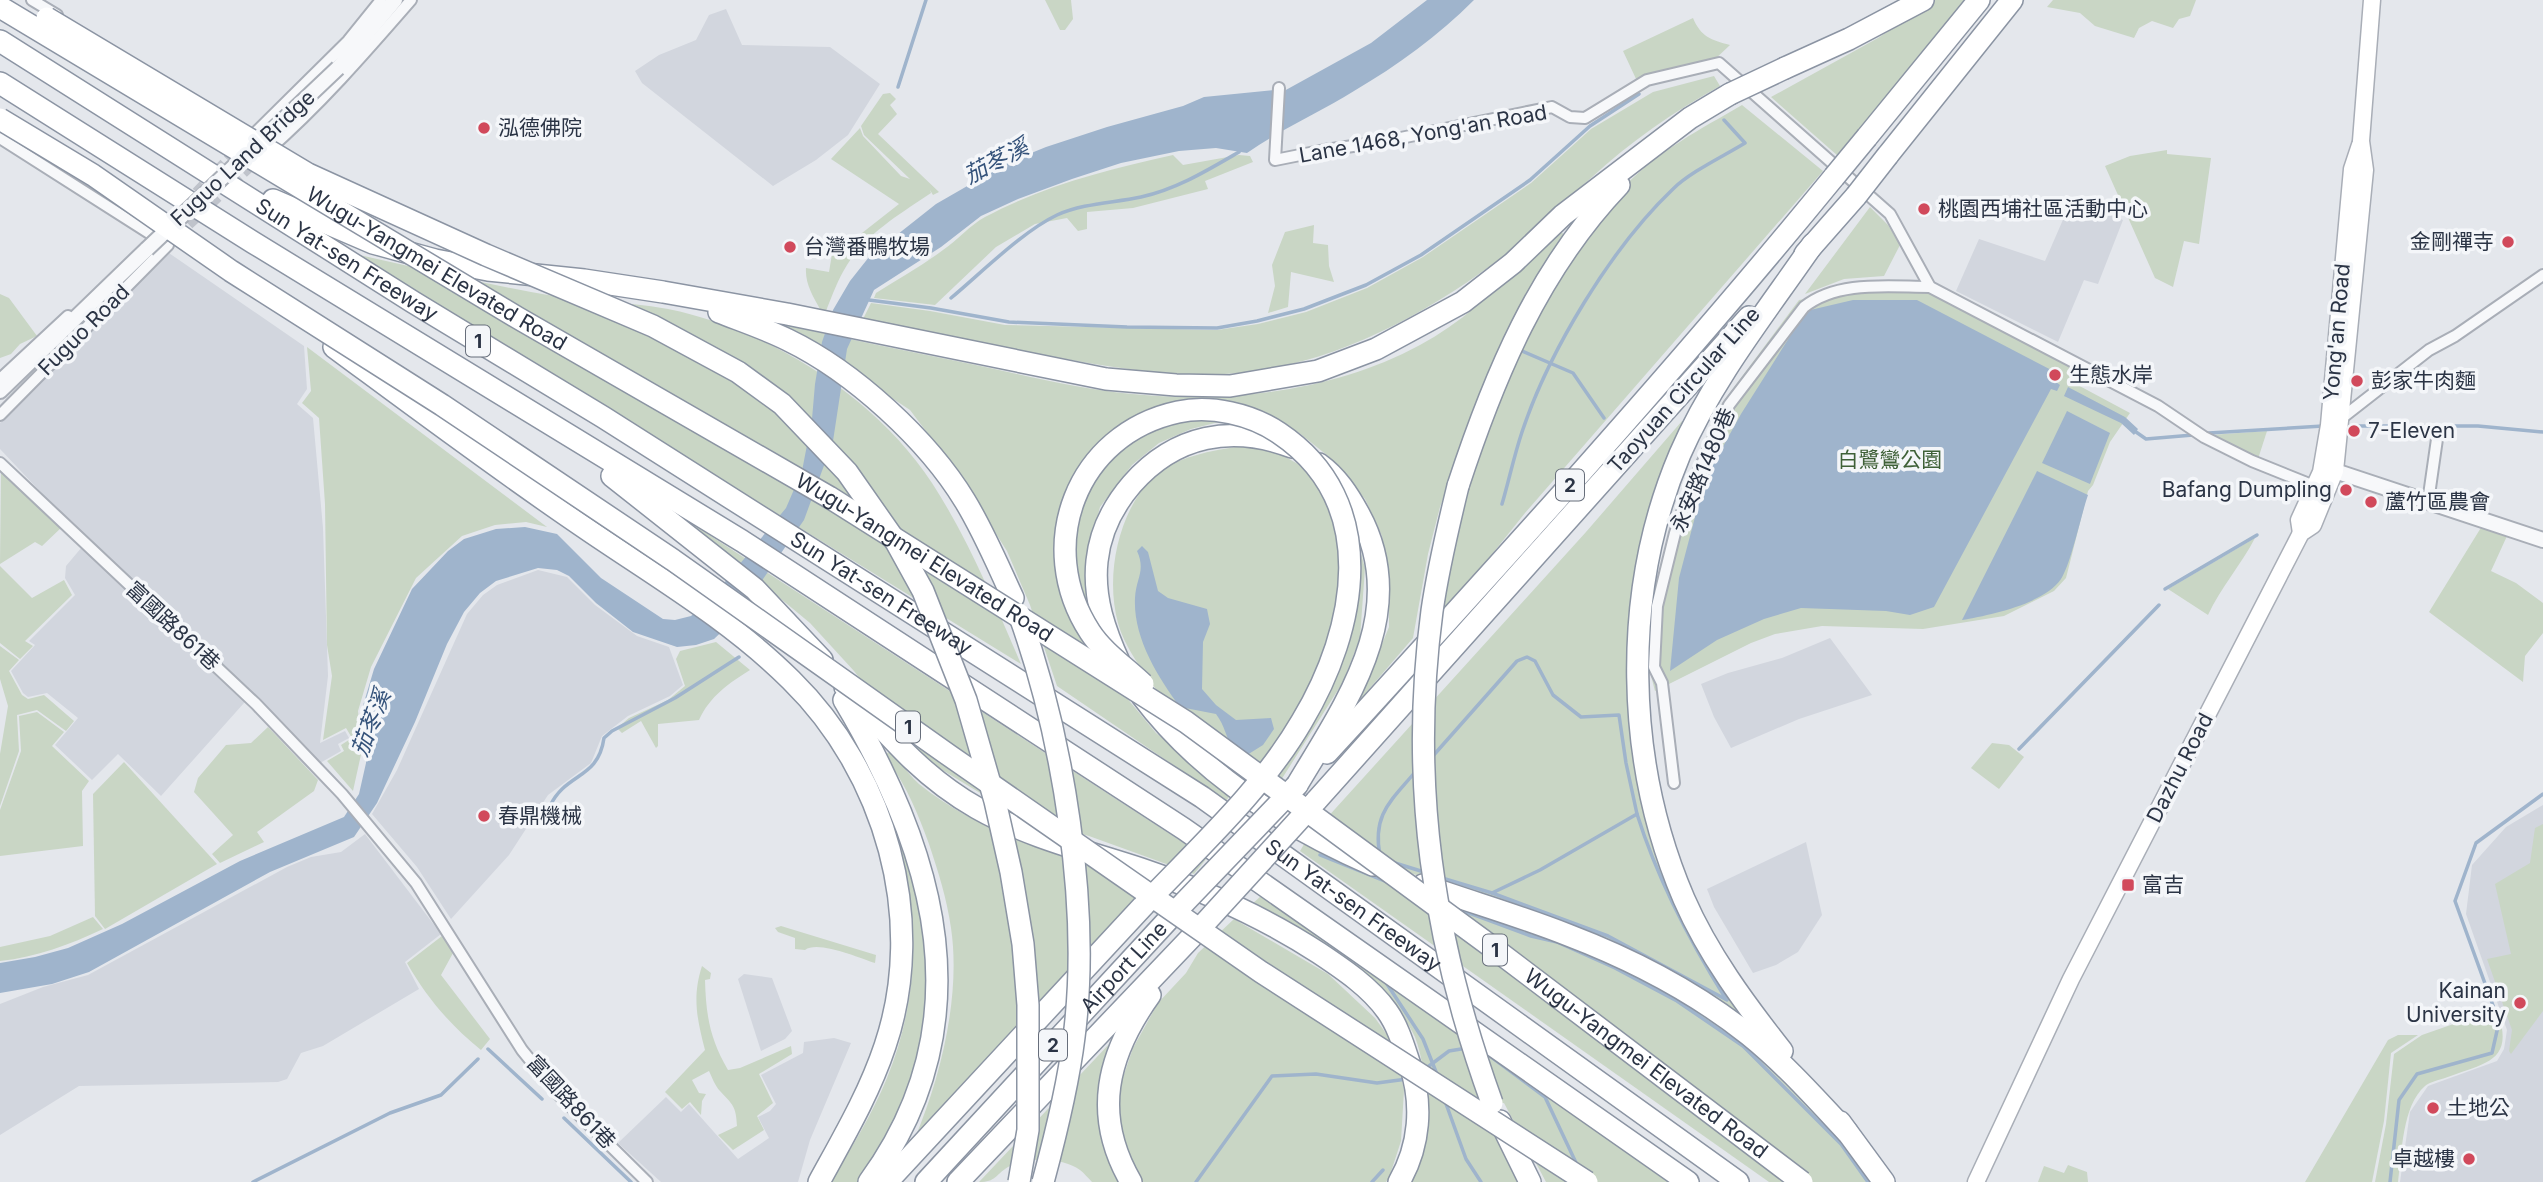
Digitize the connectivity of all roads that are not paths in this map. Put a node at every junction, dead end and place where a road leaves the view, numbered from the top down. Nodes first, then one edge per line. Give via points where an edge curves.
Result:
1 (17, 0) edge
2 (32, 0) edge
3 (381, 0) edge
4 (395, 0) edge
5 (411, 0) edge
6 (1923, 0) edge
7 (1979, 0) edge
8 (2012, 0) edge
9 (2372, 0) edge
10 (0, 6) edge
11 (0, 41) edge
12 (0, 83) edge
13 (1279, 88) dead end
14 (0, 119) edge
15 (256, 133) junction
16 (0, 138) edge
17 (1659, 142) junction
18 (273, 146) junction
19 (233, 155) tunnel mouth
20 (198, 166) junction
21 (251, 166) tunnel mouth
22 (155, 235) junction
23 (254, 243) junction
24 (1813, 244) junction
25 (147, 249) joint
26 (231, 271) junction
27 (2543, 275) edge
28 (109, 286) junction
29 (1930, 287) junction
30 (663, 292) junction
31 (0, 379) edge
32 (0, 391) edge
33 (0, 402) edge
34 (0, 415) edge
35 (2335, 423) junction
36 (2438, 432) dead end
37 (0, 463) edge
38 (2324, 476) junction
39 (2428, 502) junction
40 (2300, 527) junction
41 (2543, 540) edge
42 (799, 634) junction
43 (1186, 722) junction
44 (1674, 783) dead end
45 (1297, 785) junction
46 (1316, 801) joint
47 (1188, 941) junction
48 (1847, 1132) junction
49 (647, 1182) edge
50 (819, 1182) edge
51 (869, 1182) edge
52 (887, 1182) edge
53 (926, 1182) edge
54 (958, 1182) edge
55 (1019, 1182) edge
56 (1043, 1182) edge
57 (1131, 1182) edge
58 (1399, 1182) edge
59 (1530, 1182) edge
60 (1587, 1182) edge
61 (1688, 1182) edge
62 (1738, 1182) edge
63 (1802, 1182) edge
64 (1884, 1182) edge
65 (1976, 1182) edge

1 - 55 highway, bridge via 309,174 653,326 738,372 782,404 847,472 896,542 923,591 966,700 995,801 1023,944 1028,1005 1028,1130
2 - 15 street
3 - 15 street via 348,41
4 - 25 street, Fuguo Land Bridge, bridge via 338,68
5 - 18 street
6 - 17 highway, bridge via 1730,94
7 - 45 highway, Taoyuan Circular Line / 2, bridge via 1641,405
8 - 24 highway, Taoyuan Circular Line / 2, bridge
9 - 35 main road, Yong'an Road via 2361,141 2352,169
10 - 43 highway, Wugu-Yangmei Elevated Road / 1, bridge via 506,311 828,497
11 - 20 highway, Sun Yat-sen Freeway / 1
12 - 23 highway, Sun Yat-sen Freeway / 1
13 - 29 street, Lane 1468, Yong'an Road via 1275,160 1552,107 1570,117 1585,118 1647,80 1719,63 1890,214
14 - 26 highway, 1, bridge via 93,175
15 - 18 street
15 - 19 street
16 - 22 street
17 - 30 highway via 1563,215 1463,302 1376,349 1318,371 1230,386 1106,379
17 - 59 highway, bridge via 1573,238 1495,380 1458,486 1432,610 1422,744 1431,872 1468,1036 1492,1103
18 - 21 street
20 - 30 highway via 335,229 423,257
20 - 62 highway, Sun Yat-sen Freeway / 1 via 1202,797
22 - 31 street, Fuguo Road
22 - 34 street, Fuguo Road via 168,244
23 - 42 highway via 621,482 755,589
23 - 61 highway, Sun Yat-sen Freeway / 1 via 742,541 1184,829
24 - 46 highway, Taoyuan Circular Line / 2
24 - 48 highway via 1707,401 1667,488 1643,593 1640,717 1650,795 1685,900 1744,1003
25 - 28 street, Fuguo Road
26 - 50 highway, bridge via 530,491 726,624 793,681 855,761 879,814 894,866 901,921 900,972 886,1044 872,1081
26 - 60 highway, 1, bridge via 673,560 1261,972
27 - 35 street via 2428,350
28 - 32 street, Fuguo Road
28 - 33 street, Fuguo Road
29 - 38 street via 2158,406 2204,437 2252,461
29 - 44 street, 永安路1480巷 via 1841,288 1815,298 1729,405 1686,502 1657,606 1654,667 1662,683
30 - 56 highway, bridge via 790,341 823,360 900,420 965,501 1013,598 1051,724 1076,898 1079,959 1074,1035
35 - 38 main road, Yong'an Road
36 - 39 street
37 - 49 street, 富國路861巷 via 256,704 342,794 428,899 522,1049 556,1092
38 - 39 street
38 - 40 main road, Yong'an Road
38 - 40 main road, Dazhu Road via 2313,525
39 - 41 street
40 - 65 main road, Dazhu Road via 2060,1003
42 - 51 highway via 881,767 917,855 934,923 937,988 926,1062 897,1138
42 - 58 highway via 907,756 978,808 1023,831 1203,892 1297,939 1366,988 1388,1012 1415,1081 1417,1130
43 - 52 highway, bridge via 1091,632 1066,570 1066,525 1094,463 1129,432 1180,411 1236,413 1300,446 1340,508 1351,556 1350,589 1329,669 1302,723 1265,774
43 - 63 highway, Wugu-Yangmei Elevated Road / 1, bridge
45 - 48 highway via 1361,674 1379,589 1375,556 1346,490 1298,449 1244,434 1212,436 1164,454 1139,476 1120,498 1103,530 1097,561 1097,595 1105,630 1123,671 1177,737 1207,765 1288,824 1333,848 1569,935 1698,1000 1749,1035
45 - 53 highway, Airport Line / 2, bridge
46 - 47 highway, Airport Line / 2, bridge
47 - 54 highway, Airport Line / 2
47 - 57 highway via 1130,1023 1115,1057 1108,1109 1112,1136
48 - 64 highway

